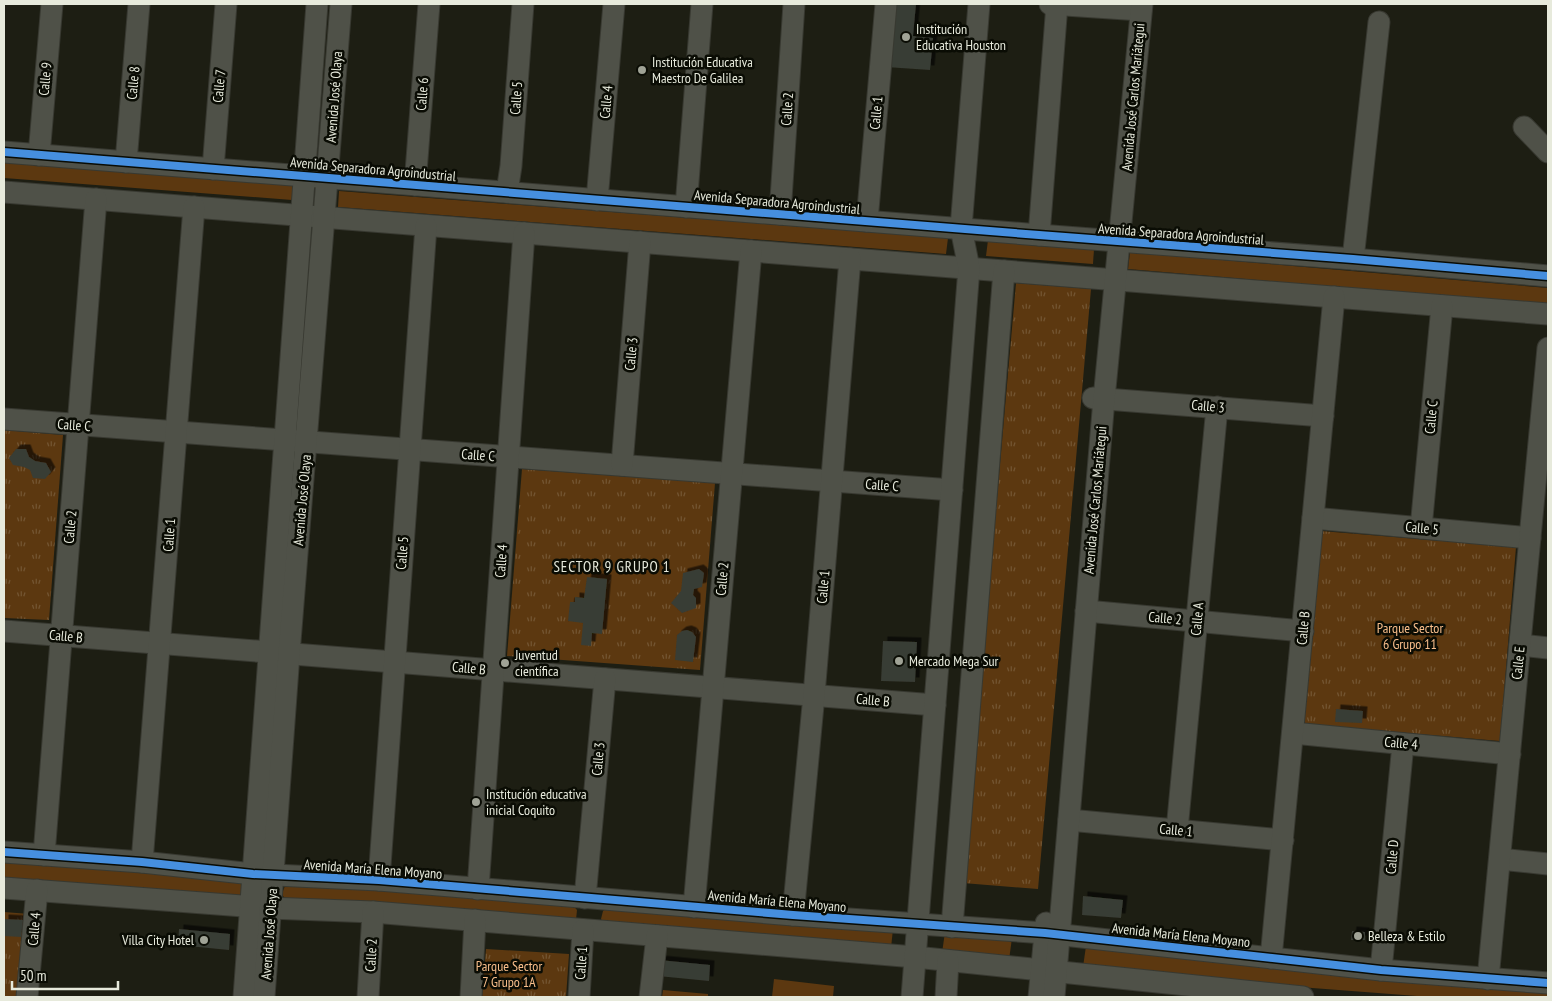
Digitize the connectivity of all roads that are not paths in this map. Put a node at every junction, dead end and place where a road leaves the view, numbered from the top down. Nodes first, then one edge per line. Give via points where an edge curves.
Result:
1 (52, 4) edge
2 (139, 4) edge
3 (226, 4) edge
4 (317, 4) edge
5 (341, 4) edge
6 (429, 4) edge
7 (523, 4) edge
8 (614, 4) edge
9 (702, 4) edge
10 (794, 4) edge
11 (886, 4) edge
12 (979, 4) edge
13 (1050, 4) edge
14 (1057, 4) edge
15 (1142, 7) edge
16 (1379, 22) dead end
17 (1524, 127) dead end
18 (4, 152) edge
19 (1548, 152) edge
20 (39, 155) junction
21 (126, 162) junction
22 (212, 169) junction
23 (304, 176) junction
24 (328, 178) junction
25 (416, 185) junction
26 (4, 192) edge
27 (507, 192) junction
28 (96, 199) junction
29 (597, 200) junction
30 (194, 207) junction
31 (686, 207) junction
32 (780, 214) junction
33 (302, 216) junction
34 (323, 217) junction
35 (867, 221) junction
36 (426, 226) junction
37 (961, 228) junction
38 (524, 233) junction
39 (1039, 235) junction
40 (1113, 241) junction
41 (640, 242) junction
42 (751, 251) junction
43 (850, 259) junction
44 (1353, 259) junction
45 (969, 268) junction
46 (1004, 271) junction
47 (1548, 276) edge
48 (1109, 280) junction
49 (1334, 297) junction
50 (1442, 306) junction
51 (1548, 314) edge
52 (1548, 348) edge
53 (1098, 398) junction
54 (1218, 407) junction
55 (1323, 416) junction
56 (4, 420) edge
57 (78, 425) junction
58 (176, 432) junction
59 (285, 440) junction
60 (1544, 440) edge
61 (307, 441) junction
62 (410, 450) junction
63 (509, 457) junction
64 (622, 465) junction
65 (731, 474) junction
66 (832, 481) junction
67 (952, 490) junction
68 (1313, 518) junction
69 (1421, 528) junction
70 (1530, 538) junction
71 (1086, 611) junction
72 (1197, 621) junction
73 (1303, 631) junction
74 (4, 632) edge
75 (61, 636) junction
76 (159, 644) junction
77 (1520, 645) junction
78 (1548, 648) edge
79 (279, 653) junction
80 (394, 662) junction
81 (494, 670) junction
82 (605, 679) junction
83 (713, 688) junction
84 (814, 696) junction
85 (935, 705) junction
86 (1293, 733) junction
87 (1403, 744) junction
88 (1510, 754) junction
89 (1069, 820) junction
90 (1177, 830) junction
91 (1283, 840) junction
92 (4, 852) edge
93 (44, 855) junction
94 (1500, 860) junction
95 (142, 862) junction
96 (1548, 864) edge
97 (263, 874) junction
98 (379, 880) junction
99 (4, 888) edge
100 (478, 889) junction
101 (37, 890) junction
102 (585, 898) junction
103 (260, 907) junction
104 (694, 907) junction
105 (373, 912) junction
106 (793, 915) junction
107 (475, 920) junction
108 (918, 925) junction
109 (952, 927) junction
110 (583, 930) junction
111 (1052, 934) junction
112 (657, 936) junction
113 (916, 958) junction
114 (1271, 958) junction
115 (948, 961) junction
116 (1381, 970) junction
117 (1049, 971) junction
118 (1488, 979) junction
119 (1548, 983) edge
120 (1276, 996) edge
121 (27, 997) edge
122 (244, 997) edge
123 (264, 997) edge
124 (368, 997) edge
125 (471, 997) edge
126 (579, 997) edge
127 (650, 997) edge
128 (912, 997) edge
129 (946, 997) edge
130 (1039, 997) edge
131 (1054, 997) edge
132 (1302, 997) edge

1 - 20 street, Calle 9
2 - 21 street, Calle 8
3 - 22 street, Calle 7
4 - 23 street, Avenida José Olaya
5 - 24 street, Avenida José Olaya
6 - 25 street, Calle 6
7 - 27 street, Calle 5
8 - 29 street, Calle 4
9 - 31 street
10 - 32 street, Calle 2
11 - 35 street, Calle 1
12 - 37 street
13 - 14 street
14 - 15 street
14 - 39 street
15 - 40 street, Avenida José Carlos Mariátegui
16 - 44 street
17 - 19 street
18 - 20 street, Avenida Separadora Agroindustrial
20 - 21 street, Avenida Separadora Agroindustrial
21 - 22 street, Avenida Separadora Agroindustrial
22 - 23 street, Avenida Separadora Agroindustrial
23 - 24 street, Avenida Separadora Agroindustrial
23 - 33 street, Avenida José Olaya
24 - 25 street, Avenida Separadora Agroindustrial
24 - 34 street, Avenida José Olaya
25 - 27 street, Avenida Separadora Agroindustrial
26 - 28 street
27 - 29 street, Avenida Separadora Agroindustrial
28 - 30 street
28 - 57 street, Calle 2
29 - 31 street, Avenida Separadora Agroindustrial
30 - 33 street
30 - 58 street, Calle 1
31 - 32 street, Avenida Separadora Agroindustrial
32 - 35 street, Avenida Separadora Agroindustrial
33 - 34 street
33 - 59 street, Avenida José Olaya
34 - 36 street
34 - 61 street, Avenida José Olaya
35 - 37 street, Avenida Separadora Agroindustrial
36 - 38 street
36 - 62 street, Calle 5
37 - 39 street, Avenida Separadora Agroindustrial
37 - 45 street
38 - 41 street
38 - 63 street, Calle 4
39 - 40 street, Avenida Separadora Agroindustrial
40 - 44 street, Avenida Separadora Agroindustrial
40 - 48 street, Avenida José Carlos Mariátegui
41 - 42 street
41 - 64 street, Calle 3
42 - 43 street
42 - 65 street, Calle 2
43 - 45 street
43 - 66 street, Calle 1
44 - 47 street, Avenida Separadora Agroindustrial
45 - 46 street
45 - 67 street
46 - 48 street
46 - 109 street
48 - 49 street
48 - 53 street, Avenida José Carlos Mariátegui
49 - 50 street
49 - 55 street, Calle B
50 - 51 street
50 - 69 street, Calle C
52 - 60 street, Calle E
53 - 54 street, Calle 3
53 - 71 street, Avenida José Carlos Mariátegui
53 - 111 street, Avenida José Carlos Mariátegui
54 - 55 street, Calle 3
54 - 72 street, Calle A
55 - 68 street, Calle B
56 - 57 street, Calle C
57 - 58 street, Calle C
57 - 75 street, Calle 2
58 - 59 street, Calle C
58 - 76 street, Calle 1
59 - 61 street, Calle C
59 - 79 street, Avenida José Olaya
60 - 70 street, Calle E
61 - 62 street, Calle C
61 - 79 street, Avenida José Olaya
62 - 63 street, Calle C
62 - 80 street, Calle 5
63 - 64 street, Calle C
63 - 81 street, Calle 4
64 - 65 street, Calle C
65 - 66 street, Calle C
65 - 83 street, Calle 2
66 - 67 street, Calle C
66 - 84 street, Calle 1
67 - 85 street
68 - 69 street, Calle 5
68 - 73 street, Calle B
69 - 70 street, Calle 5
70 - 77 street, Calle E
71 - 72 street, Calle 2
71 - 89 street, Avenida José Carlos Mariátegui
72 - 73 street, Calle 2
72 - 90 street, Calle A
73 - 86 street, Calle B
74 - 75 street, Calle B
75 - 76 street, Calle B
75 - 93 street, Calle 2
76 - 79 street, Calle B
76 - 95 street, Calle 1
77 - 78 street
77 - 88 street, Calle E
79 - 80 street, Calle B
79 - 97 street, Avenida José Olaya
80 - 81 street, Calle B
80 - 98 street, Calle 5
81 - 82 street, Calle B
81 - 100 street, Calle 4
82 - 83 street, Calle B
82 - 102 street, Calle 3
83 - 84 street, Calle B
83 - 104 street, Calle 2
84 - 85 street, Calle B
84 - 106 street, Calle 1
85 - 108 street
86 - 87 street, Calle 4
86 - 91 street, Calle B
87 - 88 street, Calle 4
87 - 116 street, Calle D
88 - 94 street, Calle E
89 - 90 street, Calle 1
89 - 111 street, Avenida José Carlos Mariátegui
90 - 91 street, Calle 1
91 - 114 street, Calle B
92 - 93 street, Avenida María Elena Moyano
93 - 95 street, Avenida María Elena Moyano
94 - 96 street
94 - 118 street, Calle E
95 - 97 street, Avenida María Elena Moyano
97 - 98 street, Avenida María Elena Moyano
97 - 103 street, Avenida José Olaya
98 - 100 street, Avenida María Elena Moyano
99 - 101 street
100 - 102 street, Avenida María Elena Moyano
101 - 103 street
101 - 121 street, Calle 4
102 - 104 street, Avenida María Elena Moyano
103 - 105 street
103 - 122 street, Avenida José Olaya
103 - 123 street, Avenida José Olaya
104 - 106 street, Avenida María Elena Moyano
105 - 107 street
105 - 124 street, Calle 2
106 - 108 street, Avenida María Elena Moyano
107 - 110 street
107 - 125 street
108 - 109 street, Avenida María Elena Moyano
108 - 113 street
109 - 111 street, Avenida María Elena Moyano
110 - 112 street
110 - 126 street, Calle 1
111 - 114 street, Avenida María Elena Moyano
111 - 117 street, Avenida José Carlos Mariátegui
112 - 113 street
112 - 127 street
113 - 115 street
113 - 128 street
114 - 116 street, Avenida María Elena Moyano
115 - 117 street
115 - 129 street
116 - 118 street, Avenida María Elena Moyano
117 - 120 street
117 - 130 street, Avenida José Carlos Mariátegui
117 - 131 street, Avenida José Carlos Mariátegui
118 - 119 street, Avenida María Elena Moyano
120 - 132 street

